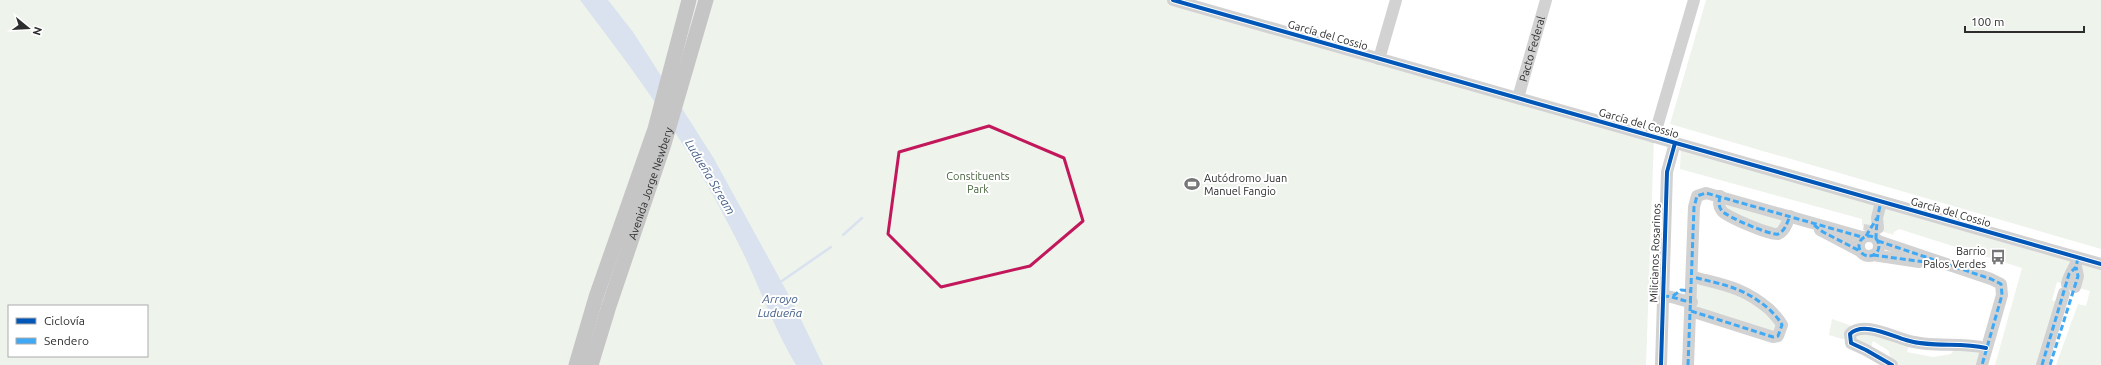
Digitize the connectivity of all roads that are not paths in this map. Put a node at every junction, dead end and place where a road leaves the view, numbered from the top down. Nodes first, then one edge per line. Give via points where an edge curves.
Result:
1 (689, 0) edge
2 (706, 0) edge
3 (1173, 0) edge
4 (1396, 0) edge
5 (1546, 0) edge
6 (1694, 0) edge
7 (1206, 4) edge
8 (1378, 59) junction
9 (1518, 98) junction
10 (1654, 137) junction
11 (1675, 143) junction
12 (1720, 196) junction
13 (1881, 202) junction
14 (1790, 216) junction
15 (1811, 222) junction
16 (1872, 232) junction
17 (1860, 251) junction
18 (1873, 255) junction
19 (2077, 262) junction
20 (1943, 264) junction
21 (2101, 264) edge
22 (1693, 277) junction
23 (2068, 293) junction
24 (1668, 296) junction
25 (1692, 301) junction
26 (1986, 348) junction
27 (576, 365) edge
28 (592, 365) edge
29 (1660, 365) edge
30 (1688, 365) edge
31 (1892, 365) edge
32 (1982, 365) edge
33 (2042, 365) edge
34 (2050, 365) edge

1 - 27 main road, Avenida Jorge Newbery via 655,129 596,297
2 - 28 main road, Avenida Jorge Newbery via 664,144 609,306
3 - 7 street, García del Cossio
4 - 8 street
5 - 9 street, Pacto Federal
6 - 10 street
7 - 8 street, García del Cossio
8 - 9 street, García del Cossio
9 - 10 street, García del Cossio
10 - 11 street, García del Cossio
11 - 13 street, García del Cossio
11 - 24 street, Milicianos Rosarinos via 1667,172
12 - 14 street
12 - 14 street via 1718,205 1722,212 1770,234 1782,231
12 - 22 street via 1702,193 1695,201
13 - 16 street
13 - 19 street, García del Cossio
14 - 15 street
15 - 16 street
15 - 17 street via 1823,232
16 - 17 street via 1858,245
16 - 18 street via 1879,248
16 - 20 street
17 - 18 street via 1865,255
18 - 20 street
19 - 21 street, García del Cossio
19 - 23 street via 2070,274
20 - 26 street via 2001,284 2002,295
22 - 25 street
22 - 25 street via 1748,293 1771,311 1782,325 1778,336 1773,338
23 - 33 street
23 - 34 street
24 - 25 street via 1681,290
24 - 29 street, Milicianos Rosarinos
25 - 30 street
26 - 31 street via 1958,343 1922,344 1860,328 1850,334 1851,343
26 - 32 street

